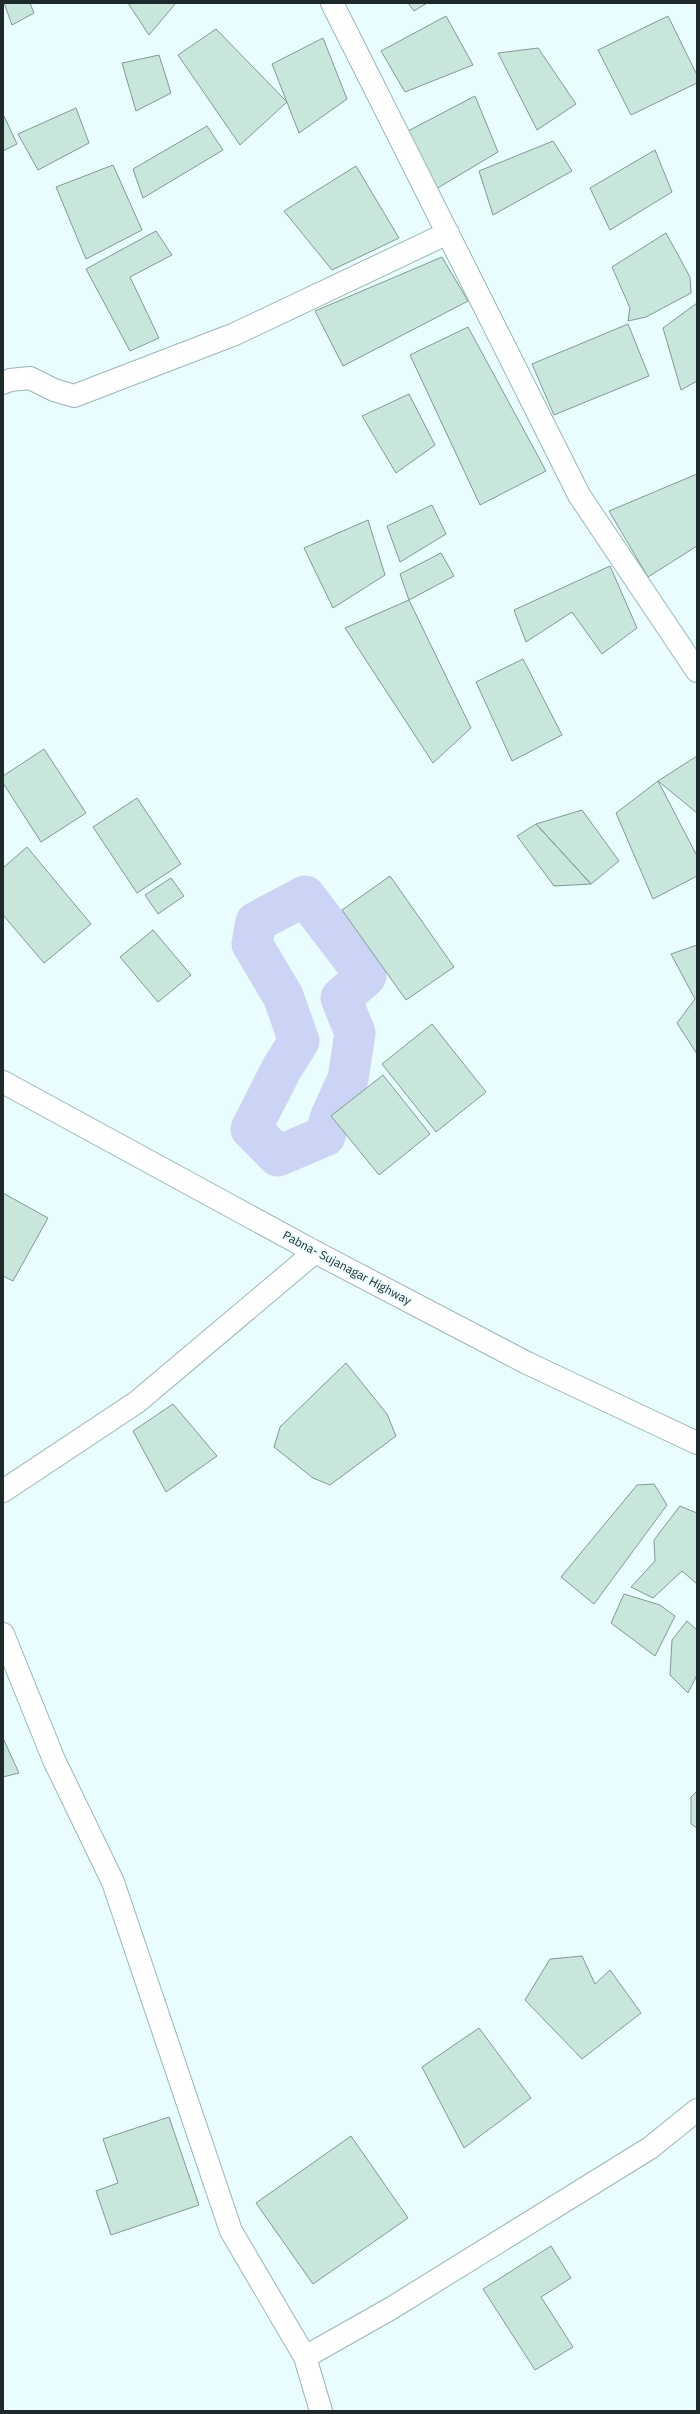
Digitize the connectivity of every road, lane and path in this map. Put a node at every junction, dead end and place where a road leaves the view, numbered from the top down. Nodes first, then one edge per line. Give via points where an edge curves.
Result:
1 (332, 3) edge
2 (448, 233) junction
3 (3, 383) edge
4 (697, 671) edge
5 (3, 1082) edge
6 (315, 1252) junction
7 (697, 1443) edge
8 (3, 1491) edge
9 (3, 1634) edge
10 (697, 2110) edge
11 (305, 2357) junction
12 (321, 2411) edge

1 - 2 street
2 - 3 street via 235,334 74,396 54,390 30,378
2 - 4 street via 579,495
5 - 6 street, Pabna- Sujanagar Highway
6 - 7 street, Pabna- Sujanagar Highway via 527,1363
6 - 8 street via 137,1402
9 - 11 street via 54,1760 113,1882 231,2231
10 - 11 street via 650,2148 390,2309
11 - 12 street

